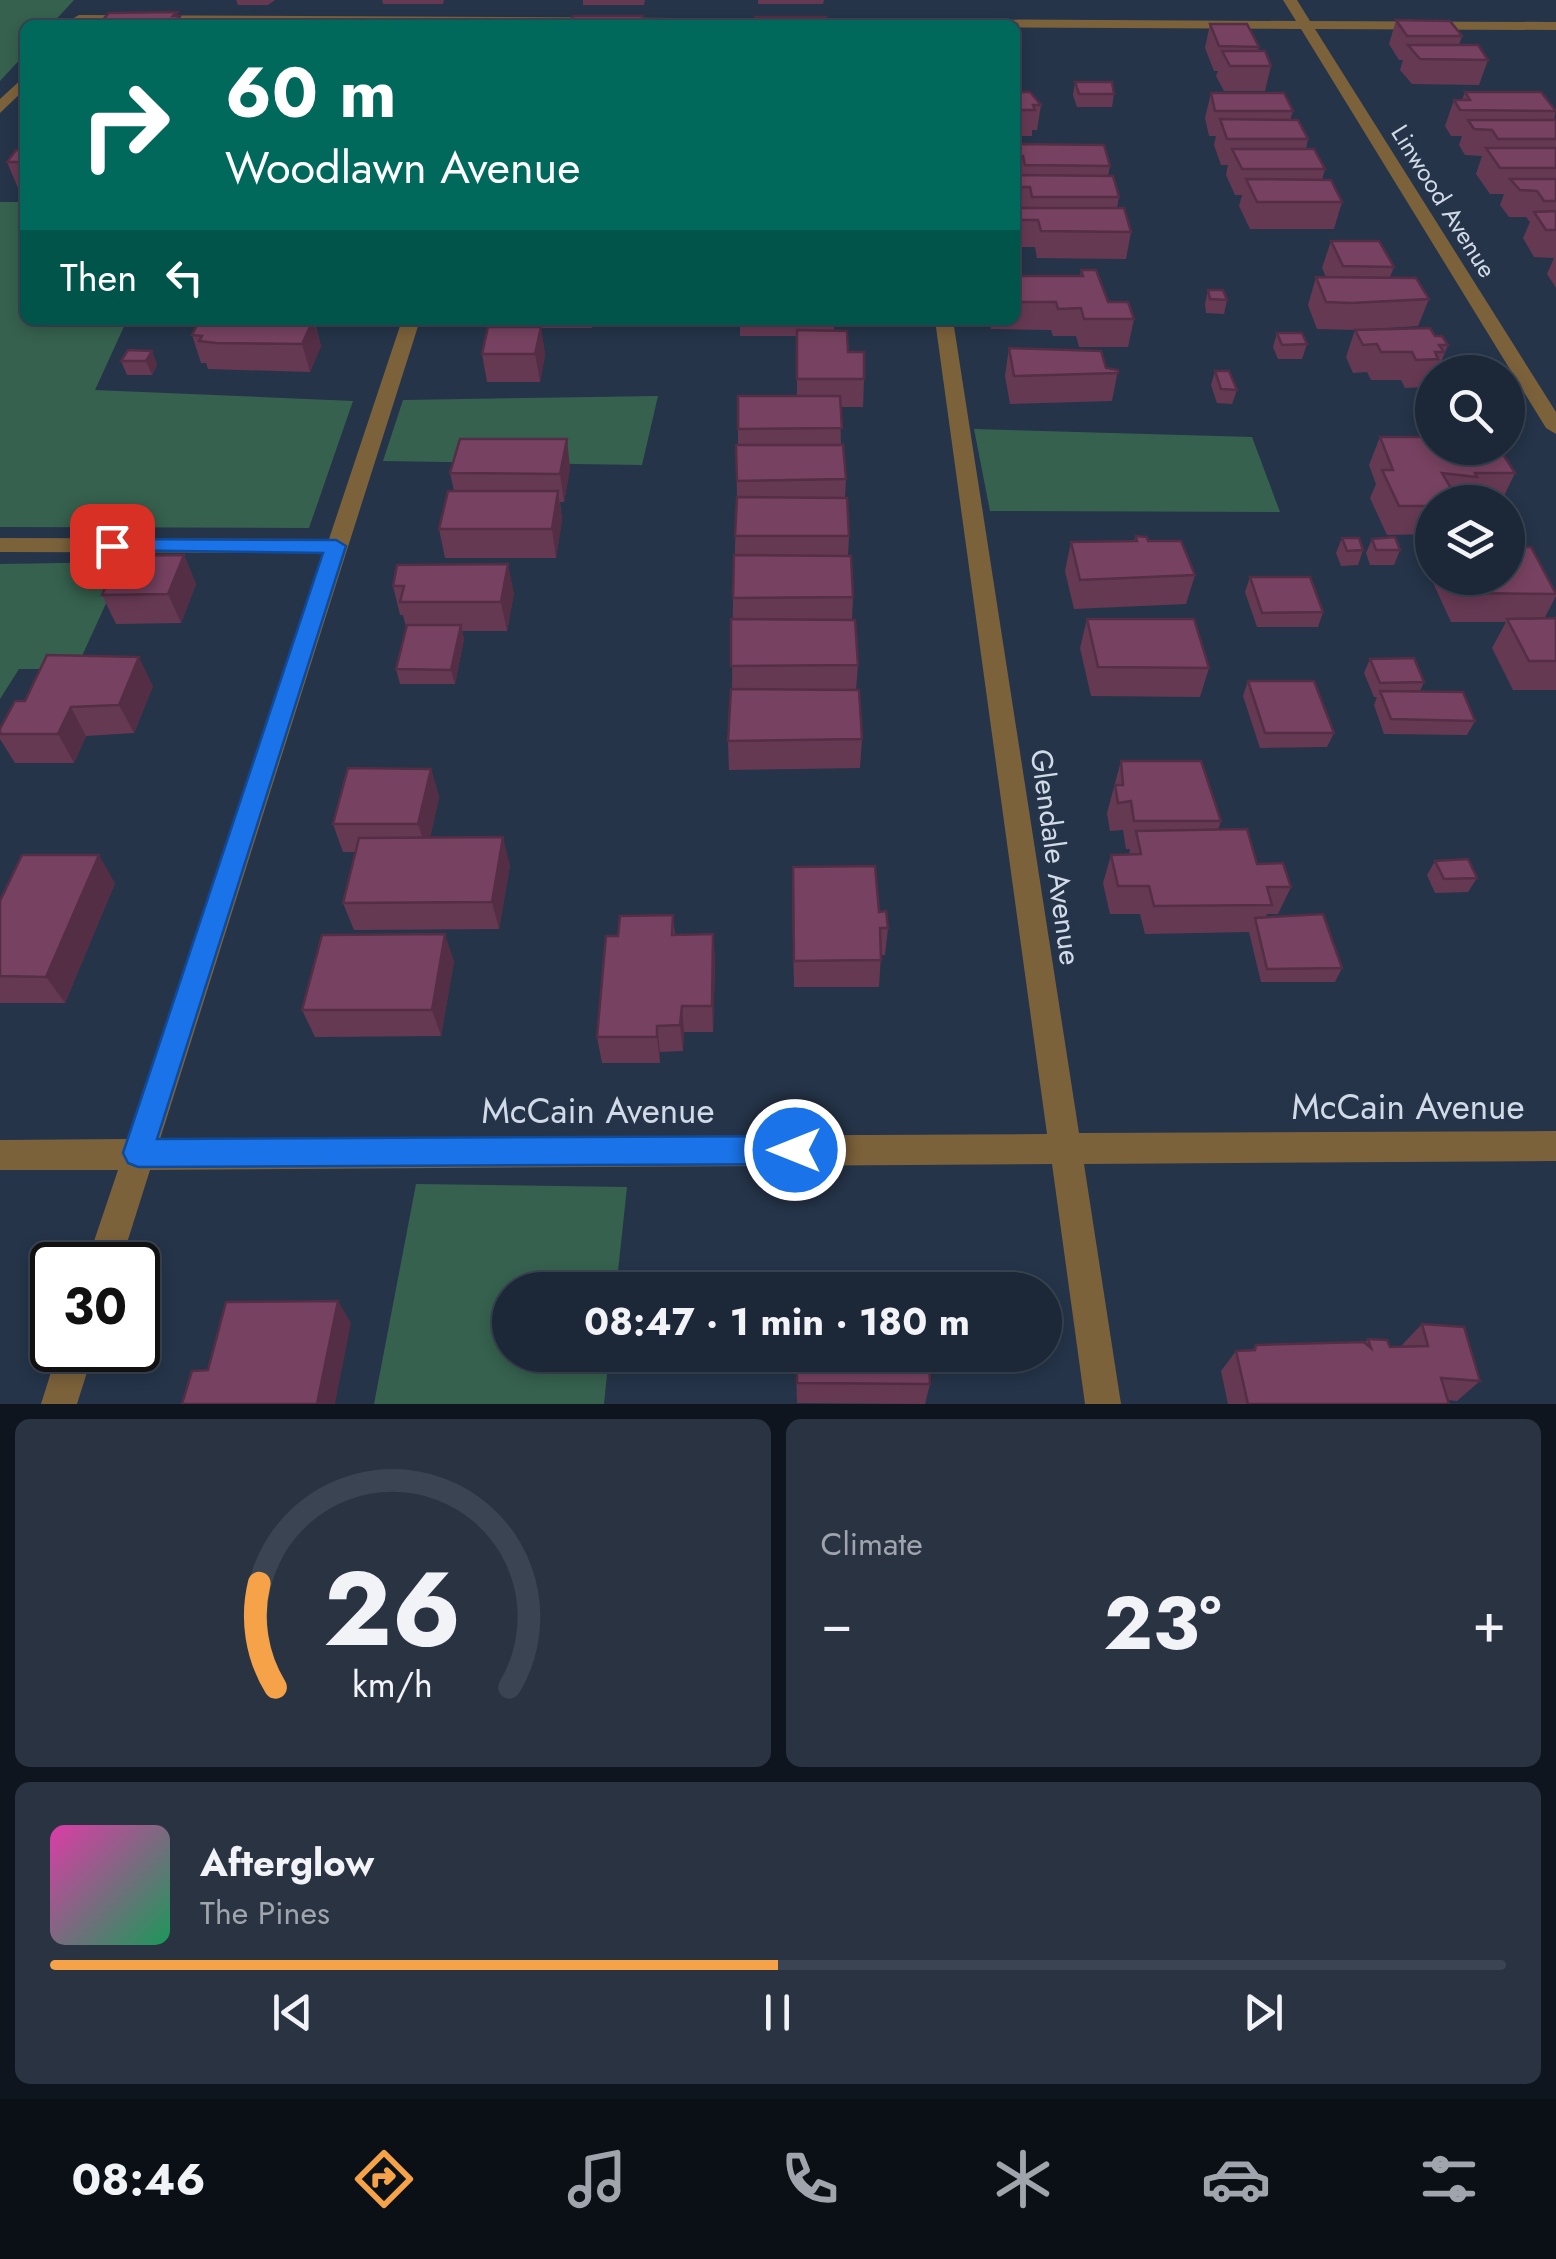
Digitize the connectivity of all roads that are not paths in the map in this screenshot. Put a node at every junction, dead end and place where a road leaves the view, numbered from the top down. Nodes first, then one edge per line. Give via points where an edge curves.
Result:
1 (96, 0) edge
2 (1290, 0) edge
3 (511, 18) edge
4 (900, 19) edge
5 (78, 20) edge
6 (294, 20) edge
7 (968, 20) edge
8 (1020, 21) edge
9 (1305, 25) junction
10 (1556, 26) edge
11 (20, 86) edge
12 (0, 108) edge
13 (409, 325) edge
14 (945, 325) edge
15 (1556, 428) edge
16 (0, 546) edge
17 (336, 546) junction
18 (1556, 1146) edge
19 (1066, 1149) junction
20 (138, 1153) junction
21 (0, 1155) edge
22 (110, 1242) edge
23 (69, 1372) edge
24 (59, 1404) edge
25 (1103, 1404) edge

1 - 5 street
2 - 9 street, Linwood Avenue
3 - 4 street
3 - 6 street
4 - 7 street
8 - 9 street
9 - 10 street
9 - 15 street, Linwood Avenue
11 - 12 street
13 - 17 street
14 - 19 street, Glendale Avenue
16 - 17 street
17 - 20 street
18 - 19 street, McCain Avenue
19 - 20 street, McCain Avenue
19 - 25 street, Glendale Avenue
20 - 21 street, McCain Avenue
20 - 22 street
23 - 24 street

